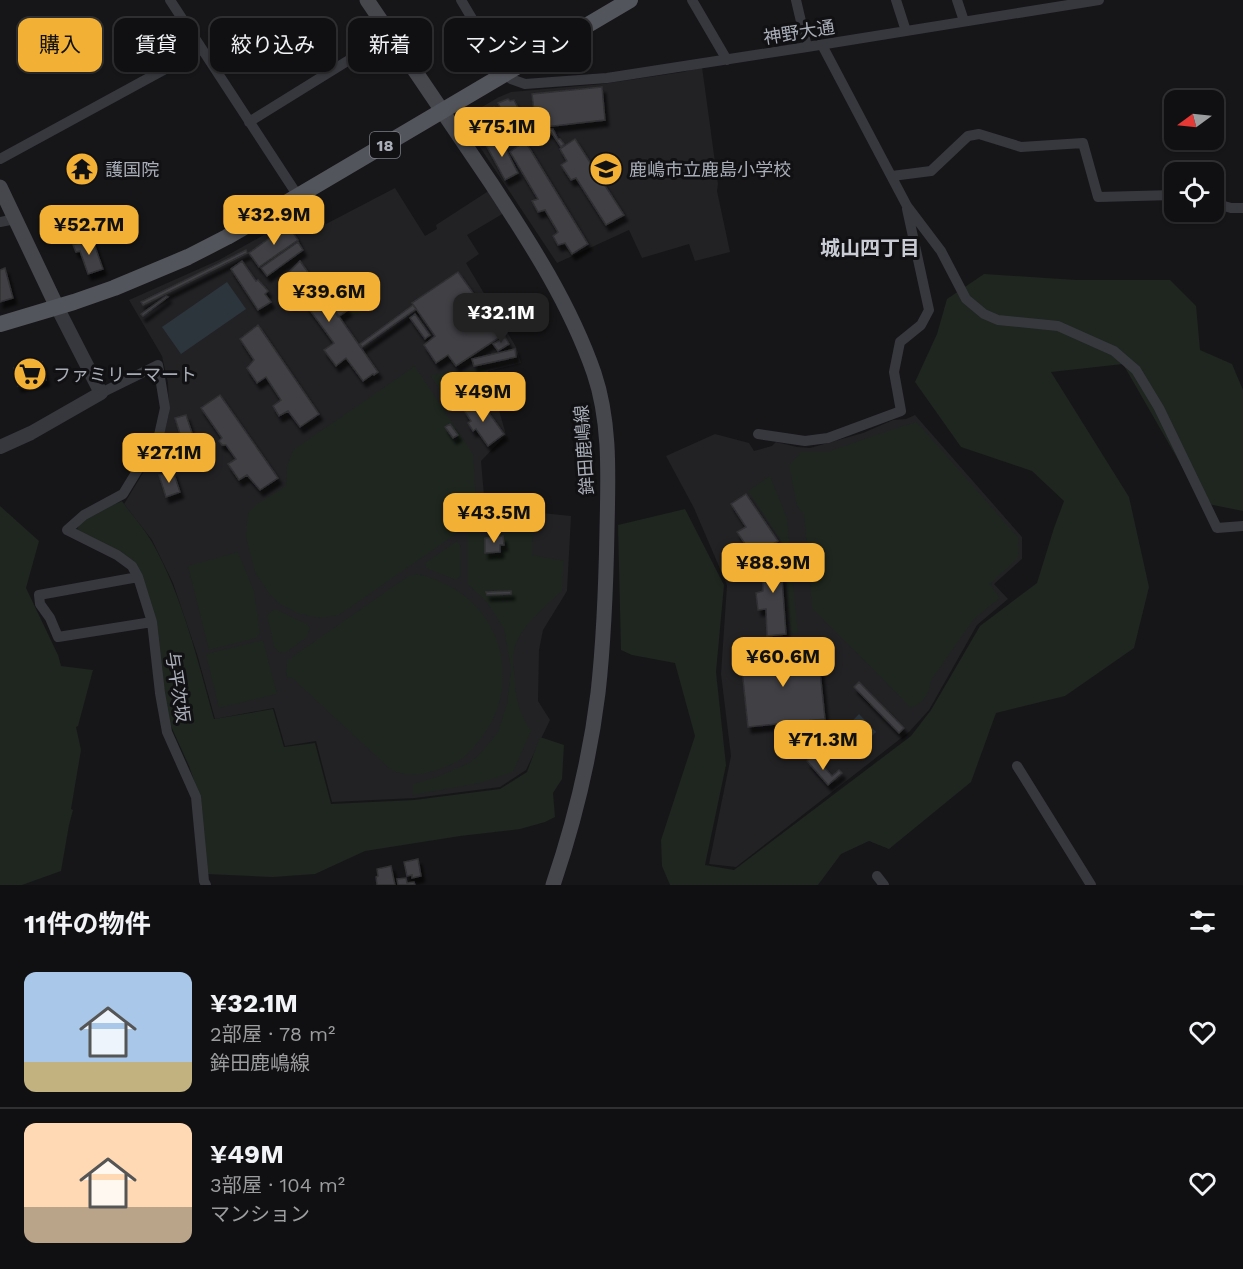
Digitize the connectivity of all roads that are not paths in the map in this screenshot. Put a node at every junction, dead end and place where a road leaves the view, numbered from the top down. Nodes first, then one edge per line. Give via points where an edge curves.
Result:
1 (170, 0) edge
2 (367, 0) edge
3 (462, 0) edge
4 (630, 0) edge
5 (692, 0) edge
6 (796, 0) edge
7 (896, 0) edge
8 (957, 0) edge
9 (1099, 0) edge
10 (1037, 5) edge
11 (379, 18) edge
12 (964, 21) junction
13 (906, 31) junction
14 (822, 45) junction
15 (807, 48) junction
16 (202, 50) junction
17 (348, 60) edge
18 (727, 60) junction
19 (416, 72) edge
20 (505, 74) junction
21 (443, 110) junction
22 (249, 122) junction
23 (0, 159) edge
24 (892, 176) junction
25 (0, 187) edge
26 (1164, 195) edge
27 (298, 196) junction
28 (907, 206) junction
29 (1224, 206) edge
30 (1243, 208) edge
31 (8, 220) edge
32 (57, 307) junction
33 (0, 324) edge
34 (101, 393) junction
35 (758, 434) dead end
36 (0, 447) edge
37 (1243, 526) edge
38 (138, 577) junction
39 (152, 622) junction
40 (1017, 766) dead end
41 (206, 885) edge
42 (553, 885) edge
43 (1091, 885) edge

1 - 16 street
2 - 11 main road, 鉾田鹿嶋線
3 - 20 street
4 - 20 main road, 18
5 - 18 street
6 - 15 street
7 - 13 street
8 - 12 street
9 - 10 street, 神野大通
10 - 12 street, 神野大通
12 - 13 street, 神野大通
13 - 14 street, 神野大通
14 - 15 street, 神野大通
14 - 24 street
15 - 18 street, 神野大通
16 - 22 street
16 - 23 street
17 - 22 street
18 - 20 street, 神野大通 via 608,78 534,84 517,82
19 - 21 main road, 鉾田鹿嶋線
20 - 21 main road, 18
21 - 27 main road, 18
21 - 42 main road, 鉾田鹿嶋線 via 553,282 586,353 604,417 608,454 603,644 578,798
22 - 27 street
24 - 26 street via 931,171 968,136 979,134 1022,147 1083,143 1098,197
24 - 28 street
25 - 31 main road
27 - 32 main road, 18 via 188,257
28 - 35 street via 929,310 921,325 900,342 894,372 901,411 828,438 805,441
28 - 37 street via 941,250 966,299 984,314 998,320 1058,326 1114,351 1136,370 1159,408 1217,528
29 - 30 street
31 - 32 main road
32 - 33 main road, 18
32 - 34 street
34 - 36 street
34 - 38 street, 与平次坂 via 158,365 165,408 159,435 123,494 84,515 67,530 117,555 132,566
38 - 39 street, 与平次坂
38 - 39 street via 39,595 40,604 58,637
39 - 41 street, 与平次坂 via 167,732 196,797
40 - 43 street

